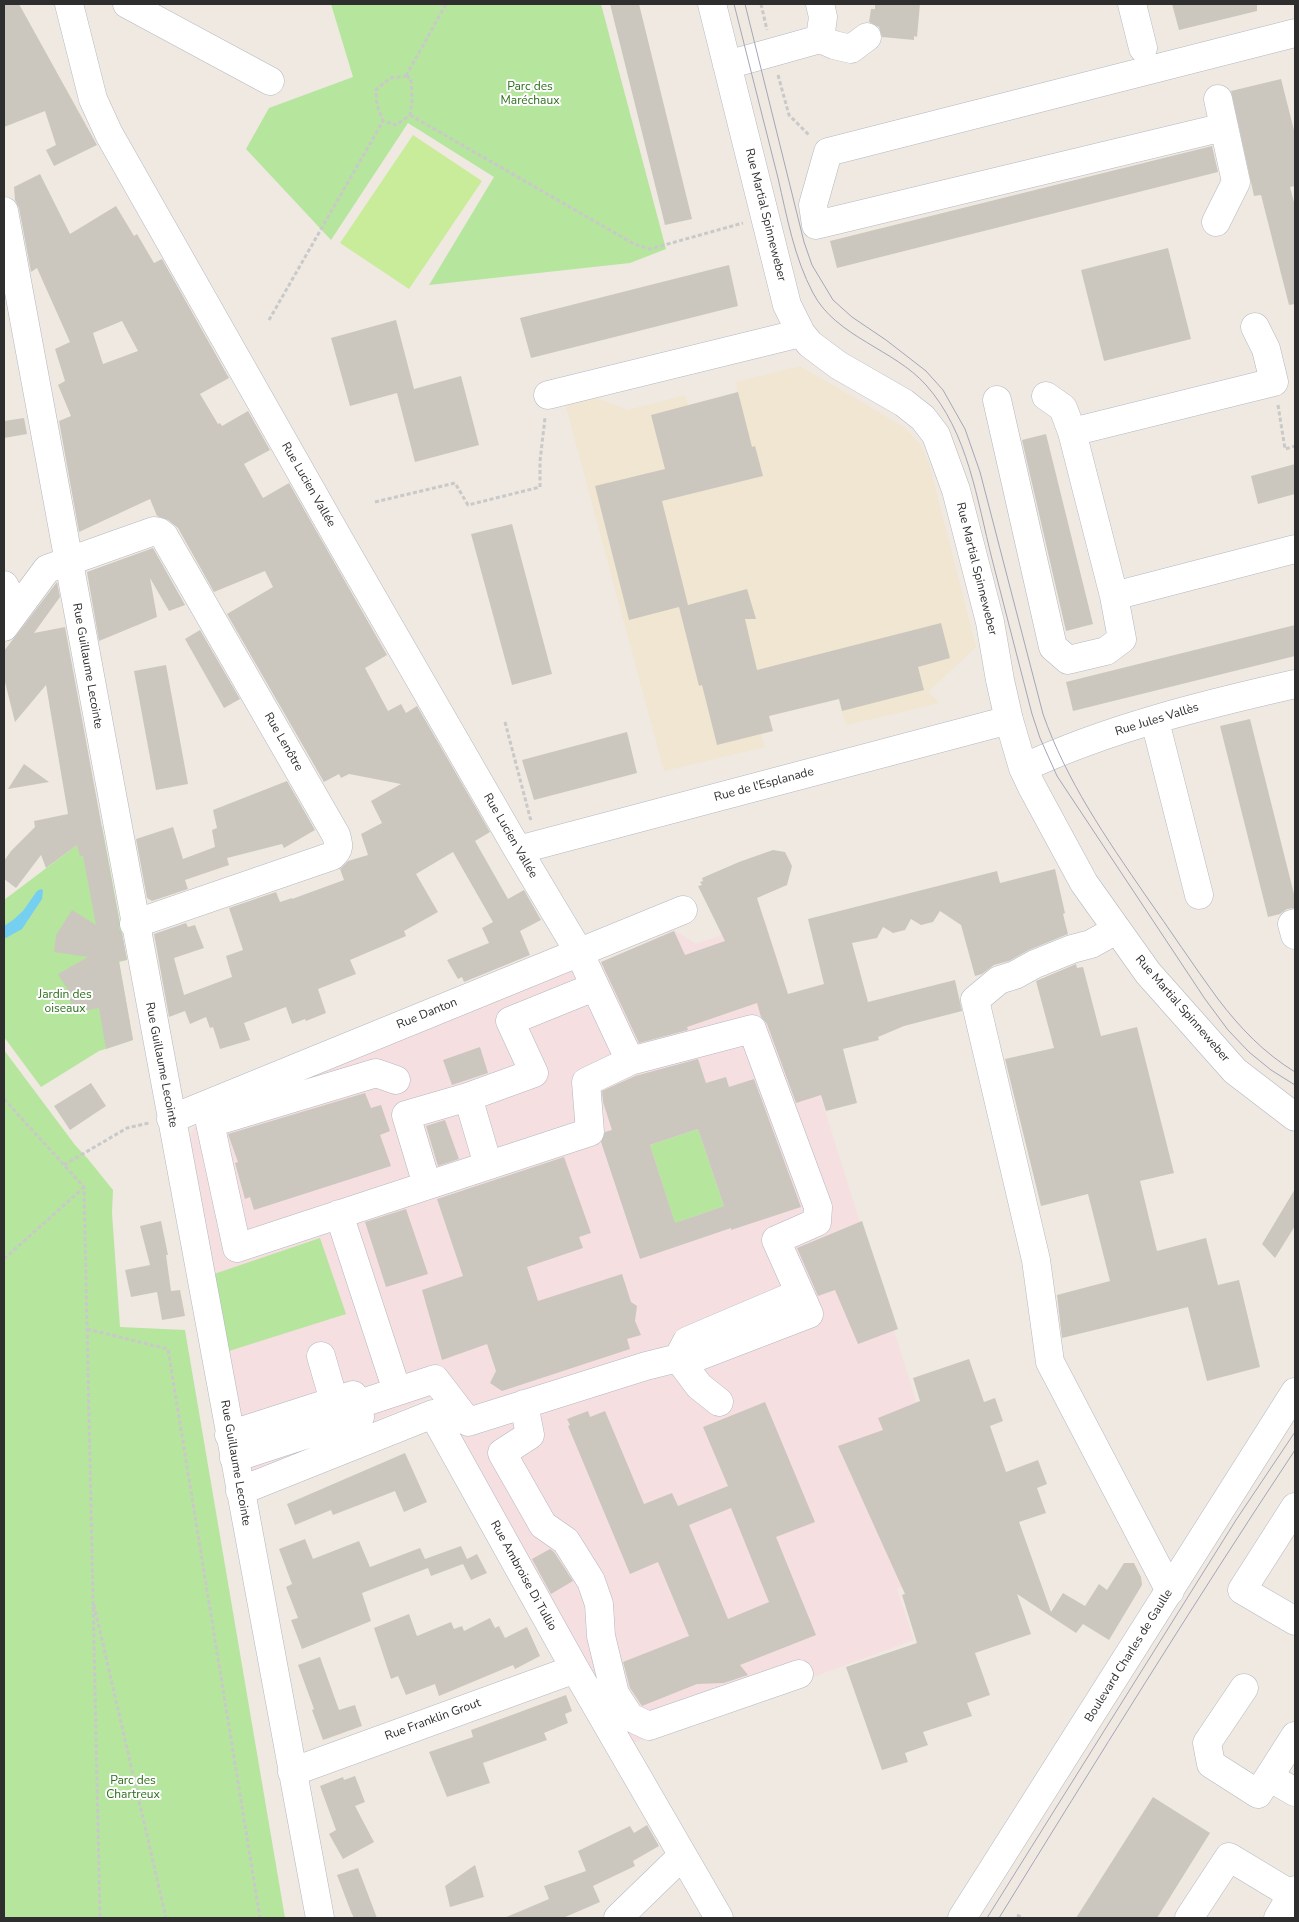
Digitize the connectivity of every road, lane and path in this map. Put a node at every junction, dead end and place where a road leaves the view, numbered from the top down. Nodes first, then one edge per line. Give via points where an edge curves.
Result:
1 (70, 4) edge
2 (127, 4) edge
3 (446, 4) edge
4 (712, 4) edge
5 (761, 4) edge
6 (820, 4) edge
7 (1132, 4) edge
8 (1295, 33) edge
9 (867, 37) dead end
10 (820, 39) junction
11 (1143, 48) dead end
12 (772, 54) junction
13 (728, 65) junction
14 (406, 76) junction
15 (270, 81) dead end
16 (1218, 99) dead end
17 (410, 115) junction
18 (383, 121) junction
19 (1224, 127) junction
20 (828, 152) junction
21 (4, 211) edge
22 (765, 217) junction
23 (1216, 222) dead end
24 (269, 320) dead end
25 (1255, 327) dead end
26 (801, 334) junction
27 (1274, 382) junction
28 (548, 395) joint
29 (1046, 396) dead end
30 (996, 400) dead end
31 (1072, 432) junction
32 (1295, 446) edge
33 (375, 502) dead end
34 (1295, 549) edge
35 (68, 561) junction
36 (1114, 596) junction
37 (8, 607) edge
38 (1295, 684) edge
39 (1009, 720) junction
40 (1155, 721) junction
41 (505, 722) dead end
42 (1024, 768) junction
43 (528, 847) junction
44 (1199, 895) dead end
45 (683, 910) dead end
46 (1295, 923) edge
47 (134, 924) junction
48 (1116, 930) junction
49 (1295, 935) edge
50 (579, 952) junction
51 (594, 987) junction
52 (630, 1061) junction
53 (396, 1080) dead end
54 (468, 1097) junction
55 (4, 1099) edge
56 (1295, 1117) edge
57 (172, 1119) junction
58 (64, 1165) junction
59 (488, 1165) junction
60 (427, 1185) junction
61 (84, 1187) junction
62 (339, 1214) junction
63 (4, 1259) edge
64 (793, 1296) dead end
65 (87, 1329) junction
66 (320, 1356) dead end
67 (678, 1358) junction
68 (397, 1391) junction
69 (1295, 1392) edge
70 (718, 1402) dead end
71 (345, 1403) junction
72 (524, 1404) junction
73 (232, 1446) junction
74 (240, 1491) junction
75 (1291, 1524) edge
76 (1170, 1591) junction
77 (93, 1597) junction
78 (600, 1619) junction
79 (1295, 1621) edge
80 (558, 1637) junction
81 (575, 1669) junction
82 (799, 1674) dead end
83 (1244, 1688) dead end
84 (1295, 1736) edge
85 (292, 1772) junction
86 (1269, 1776) junction
87 (1295, 1792) edge
88 (682, 1856) junction
89 (1294, 1893) edge
90 (1018, 1915) dead end
91 (100, 1918) edge
92 (166, 1918) edge
93 (260, 1918) edge
94 (320, 1918) edge
95 (618, 1918) edge
96 (719, 1918) edge
97 (962, 1918) edge
98 (1023, 1918) edge
99 (1189, 1918) edge
100 (1278, 1918) edge

1 - 43 street, Rue Lucien Vallée via 92,99 109,134
2 - 15 street
3 - 14 path
4 - 13 street, Rue Martial Spinneweber
5 - 12 path
6 - 10 street via 823,17
7 - 11 street
8 - 20 street
9 - 10 street via 851,48
10 - 12 street
12 - 13 street
12 - 20 path via 789,115
13 - 22 street, Rue Martial Spinneweber
14 - 17 path via 411,79
14 - 18 path via 390,78 376,90 376,106
16 - 19 street
17 - 18 path via 396,125
17 - 22 path via 634,244 650,249
18 - 24 path
19 - 20 street via 816,224 813,204
19 - 23 street via 1236,182
21 - 35 street, Rue Guillaume Lecointe
22 - 26 street, Rue Martial Spinneweber via 787,305
25 - 27 street via 1266,349
26 - 28 street
26 - 39 street, Rue Martial Spinneweber via 838,365 904,403 923,418 936,435 956,490 976,564
27 - 31 street
27 - 32 path via 1286,448
28 - 33 path via 540,488 468,505 455,483
29 - 31 street via 1063,408
30 - 36 street via 1053,647 1068,660 1106,651 1122,639
31 - 36 street
34 - 36 street
35 - 37 street via 48,569
35 - 47 street, Rue Guillaume Lecointe
35 - 47 street, Rue Lenôtre via 154,531 164,536 339,844 338,851 324,859
38 - 40 street, Rue Jules Vallès
39 - 42 street, Rue Martial Spinneweber
39 - 43 street, Rue de l'Esplanade
40 - 42 street, Rue Jules Vallès via 1078,744
40 - 44 street
41 - 43 path
42 - 48 street, Rue Martial Spinneweber via 1084,883
43 - 50 street, Rue Lucien Vallée
45 - 50 street, Rue Danton
46 - 49 street via 1292,924
47 - 57 street, Rue Guillaume Lecointe
48 - 56 street, Rue Martial Spinneweber via 1148,973 1235,1071
48 - 76 street via 1091,944 999,980 975,1000 1036,1260 1050,1362
50 - 51 street, Rue Lucien Vallée
50 - 57 street, Rue Danton
51 - 52 street, Rue Lucien Vallée
51 - 54 street via 510,1021 534,1073
52 - 59 street via 586,1082 590,1132
52 - 67 street via 752,1029 818,1207 817,1222 776,1240 809,1314 697,1357
53 - 62 street via 376,1073 210,1124 237,1248
54 - 59 street
54 - 60 street via 406,1115
55 - 58 path
57 - 58 path via 127,1128
57 - 73 street, Rue Guillaume Lecointe
58 - 61 path
59 - 60 street
60 - 62 street
61 - 63 path
61 - 65 path
62 - 68 street
64 - 67 street via 687,1341
65 - 77 path
65 - 93 path via 168,1349
66 - 71 street
67 - 70 street via 699,1386
67 - 72 street
68 - 71 street
68 - 72 street via 435,1379 468,1422
69 - 76 street, Boulevard Charles de Gaulle
71 - 73 street
72 - 78 street via 530,1435 502,1453 544,1525 566,1542 591,1581
73 - 74 street, Rue Guillaume Lecointe
74 - 80 street, Rue Ambroise Di Tullio via 433,1414
74 - 85 street, Rue Guillaume Lecointe
75 - 79 street via 1242,1590
76 - 97 street, Boulevard Charles de Gaulle
77 - 91 path
77 - 92 path
78 - 80 street
78 - 82 street via 615,1694 630,1717 649,1726
80 - 81 street, Rue Ambroise Di Tullio
81 - 85 street, Rue Franklin Grout
81 - 88 street, Rue Ambroise Di Tullio
83 - 86 street via 1207,1743 1211,1764 1258,1794
84 - 86 street
85 - 94 street, Rue Guillaume Lecointe
86 - 87 street
88 - 95 street
88 - 96 street, Rue Ambroise Di Tullio
89 - 99 street via 1229,1857
89 - 100 street
90 - 98 path

